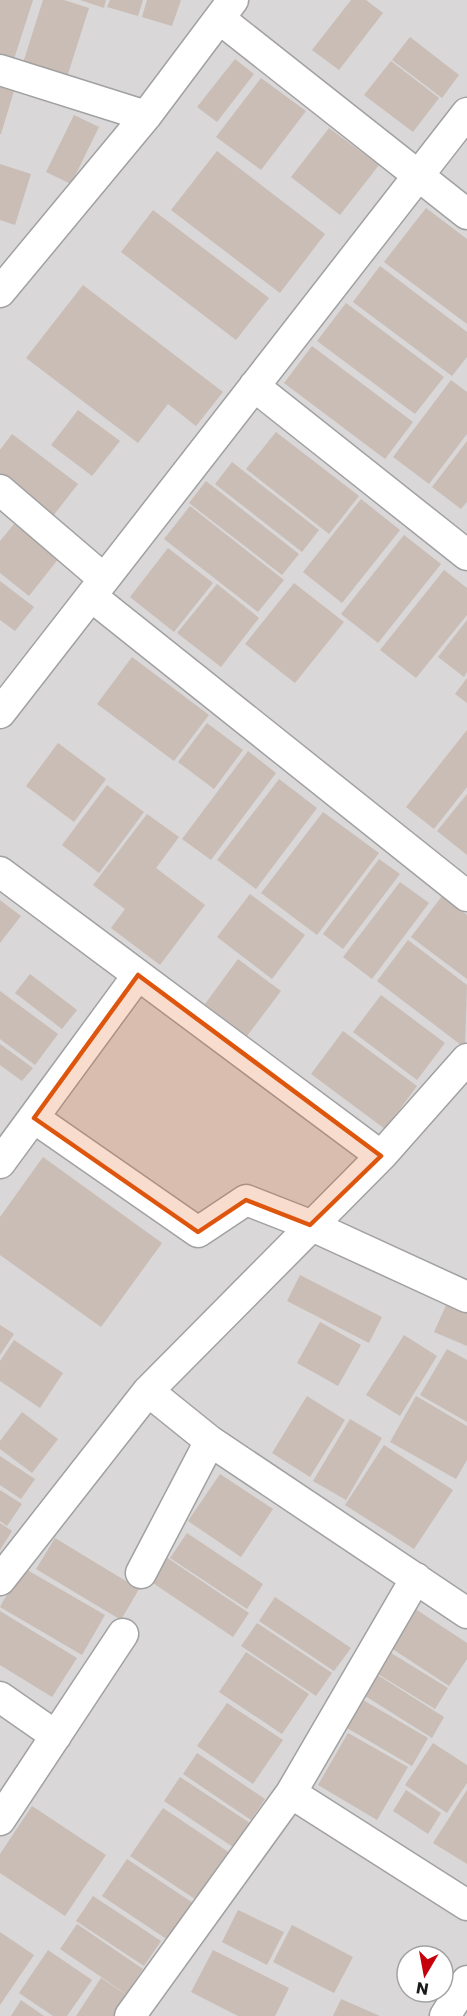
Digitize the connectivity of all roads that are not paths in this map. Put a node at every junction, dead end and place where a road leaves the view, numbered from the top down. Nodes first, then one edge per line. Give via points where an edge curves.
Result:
1 (226, 9) edge
2 (0, 70) edge
3 (467, 113) edge
4 (146, 116) junction
5 (418, 176) junction
6 (467, 214) edge
7 (12, 260) edge
8 (0, 292) edge
9 (254, 386) junction
10 (0, 490) edge
11 (467, 555) edge
12 (98, 588) junction
13 (0, 713) edge
14 (0, 872) edge
15 (467, 896) edge
16 (138, 975) junction
17 (467, 1059) edge
18 (34, 1118) junction
19 (381, 1156) junction
20 (0, 1163) edge
21 (310, 1225) junction
22 (467, 1297) edge
23 (148, 1391) junction
24 (210, 1441) junction
25 (141, 1573) dead end
26 (416, 1578) junction
27 (0, 1580) edge
28 (467, 1613) edge
29 (123, 1634) dead end
30 (0, 1697) edge
31 (56, 1736) junction
32 (291, 1793) junction
33 (0, 1820) edge
34 (467, 1905) edge
35 (467, 1982) edge
36 (130, 2016) edge
37 (445, 2016) edge

1 - 4 street
1 - 5 street
2 - 4 street
3 - 5 street
4 - 7 street
5 - 6 street
5 - 9 street
7 - 8 street
9 - 11 street
9 - 12 street
10 - 12 street
12 - 13 street
12 - 15 street
14 - 16 street
16 - 18 street
16 - 19 street
17 - 19 street
18 - 20 street
18 - 21 street via 198,1232 246,1200
19 - 21 street
21 - 22 street
21 - 23 street
23 - 24 street
23 - 27 street
24 - 25 street
24 - 26 street
26 - 28 street
26 - 32 street
29 - 31 street
30 - 31 street
31 - 33 street
32 - 34 street
32 - 36 street
35 - 37 street

